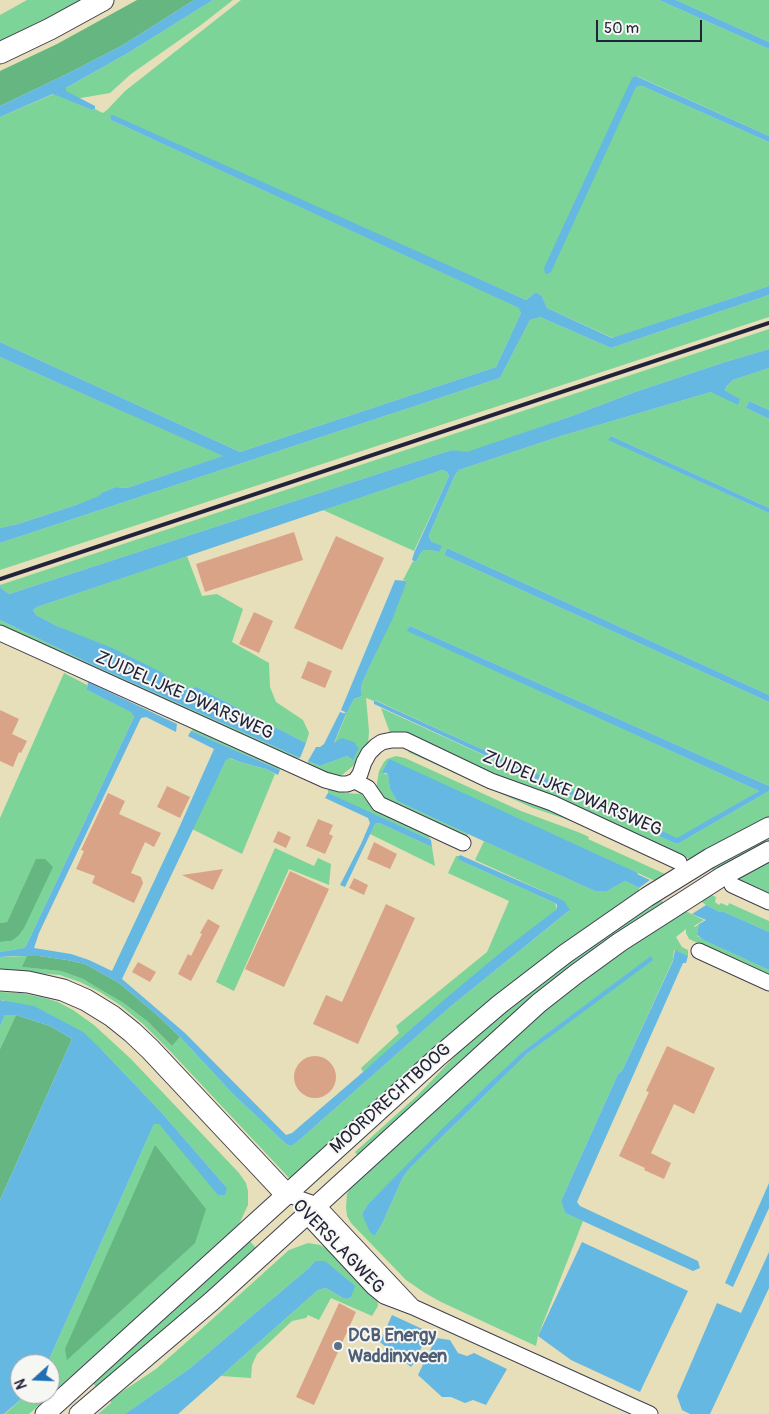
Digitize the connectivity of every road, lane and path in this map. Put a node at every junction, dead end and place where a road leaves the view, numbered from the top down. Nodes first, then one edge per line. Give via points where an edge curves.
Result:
1 (103, 0) edge
2 (0, 53) edge
3 (0, 633) edge
4 (355, 781) junction
5 (769, 827) edge
6 (463, 843) dead end
7 (769, 851) edge
8 (679, 862) dead end
9 (732, 886) dead end
10 (769, 902) edge
11 (699, 951) dead end
12 (0, 980) edge
13 (769, 982) edge
14 (286, 1194) junction
15 (312, 1210) junction
16 (45, 1414) edge
17 (79, 1414) edge
18 (650, 1414) edge

1 - 2 highway
3 - 4 street, ZUIDELIJKE DWARSWEG via 325,780 340,784
4 - 6 street via 368,788 379,804
4 - 8 street, ZUIDELIJKE DWARSWEG via 376,746 382,742 405,740
5 - 14 main road, MOORDRECHTBOOG via 647,897 537,975 438,1056
7 - 15 main road, MOORDRECHTBOOG via 667,911 568,980 500,1037
9 - 10 street
11 - 13 street
12 - 14 highway via 63,990 117,1019
14 - 15 main road, OVERSLAGWEG
14 - 16 main road, MOORDRECHTBOOG
15 - 17 main road, MOORDRECHTBOOG
15 - 18 street, OVERSLAGWEG via 377,1290 388,1298

